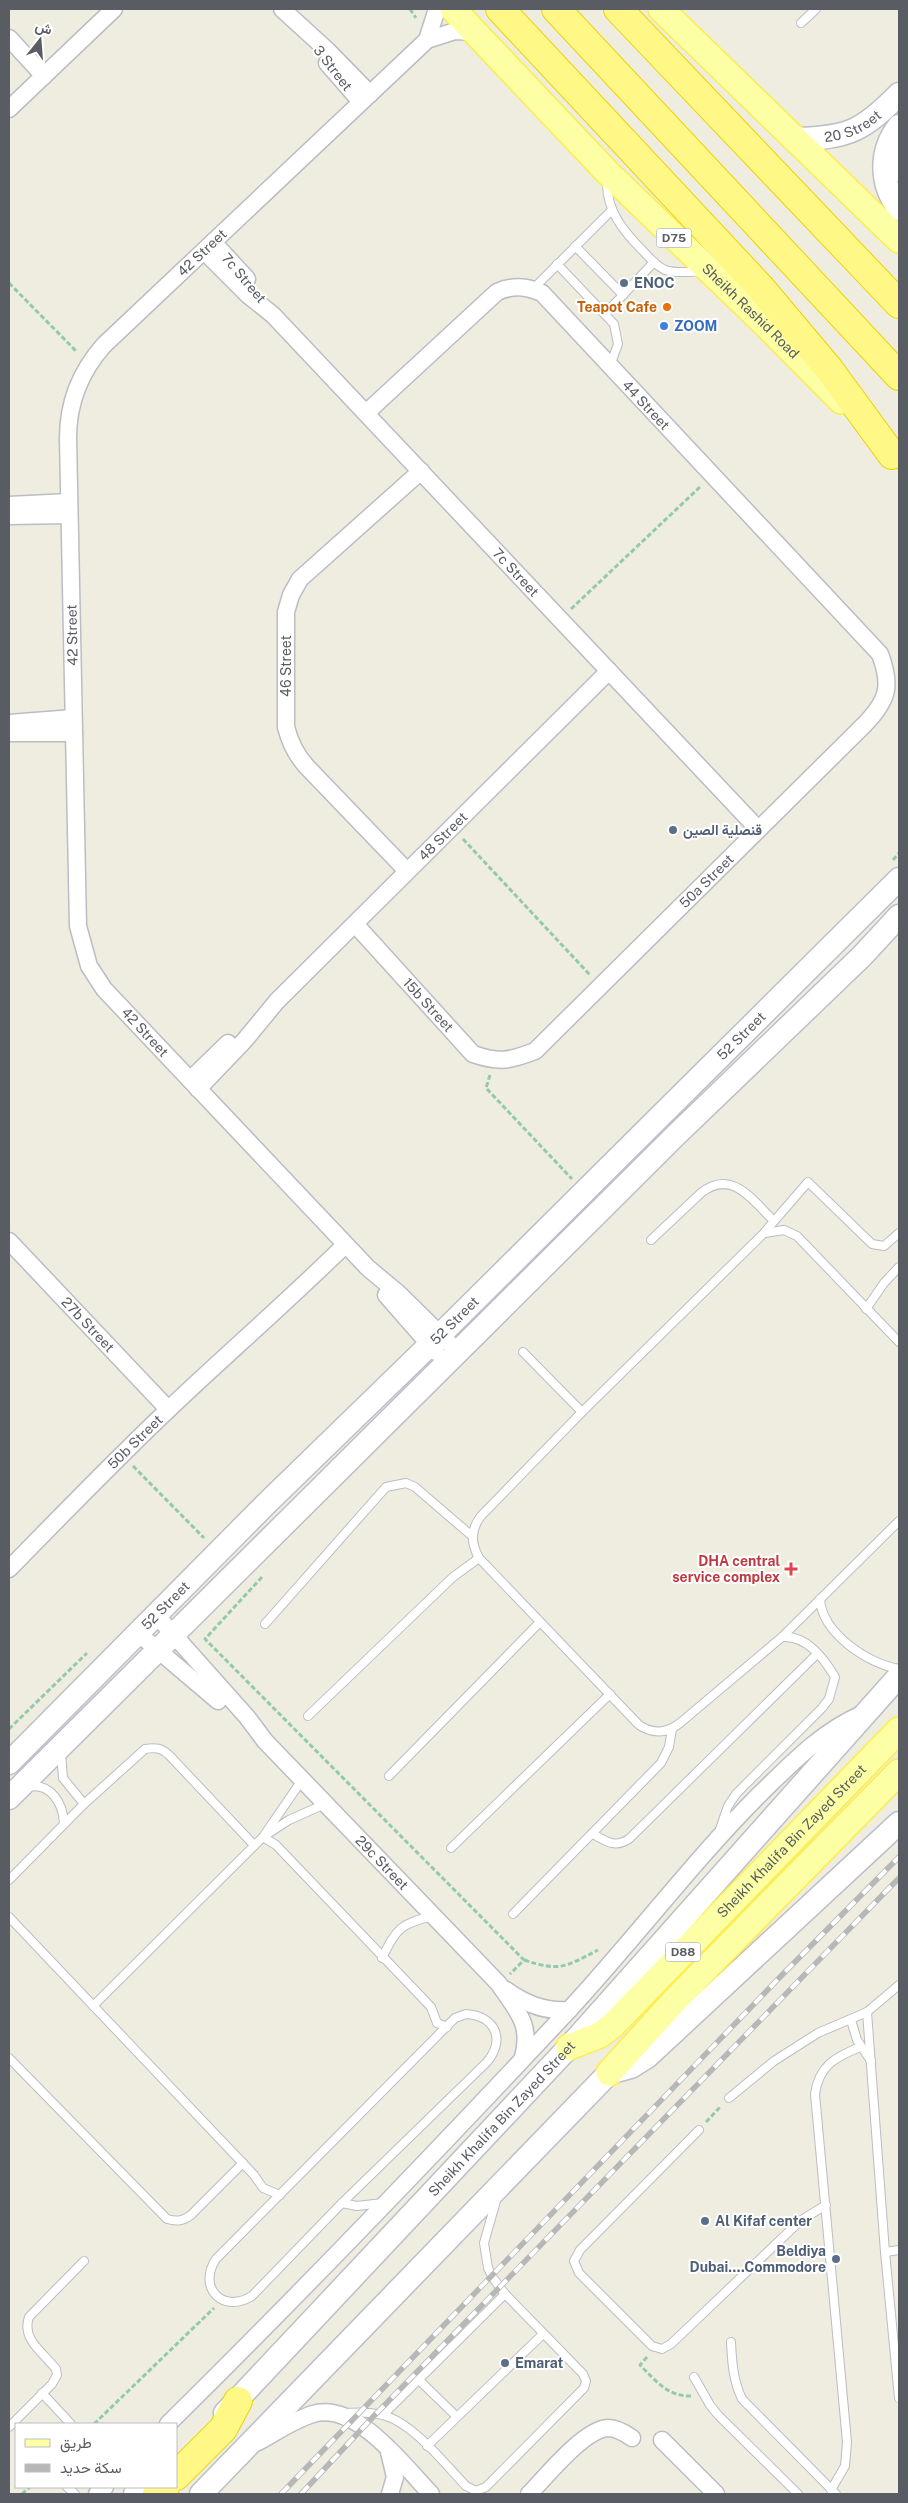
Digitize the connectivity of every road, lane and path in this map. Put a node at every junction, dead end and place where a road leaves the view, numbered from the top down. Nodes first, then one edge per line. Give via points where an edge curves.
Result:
1 (114, 9) edge
2 (282, 9) edge
3 (437, 9) edge
4 (453, 9) edge
5 (500, 9) edge
6 (556, 9) edge
7 (618, 9) edge
8 (661, 9) edge
9 (816, 9) edge
10 (801, 23) dead end
11 (474, 32) junction
12 (9, 38) edge
13 (427, 40) junction
14 (44, 76) junction
15 (899, 94) edge
16 (365, 98) junction
17 (9, 109) edge
18 (899, 126) edge
19 (796, 139) junction
20 (899, 153) edge
21 (607, 172) junction
22 (899, 193) edge
23 (899, 209) edge
24 (612, 210) junction
25 (899, 240) edge
26 (208, 246) junction
27 (575, 246) junction
28 (654, 262) junction
29 (558, 264) junction
30 (713, 275) junction
31 (9, 283) edge
32 (533, 289) junction
33 (623, 295) junction
34 (899, 304) edge
35 (606, 313) junction
36 (89, 364) junction
37 (610, 366) junction
38 (899, 376) edge
39 (366, 413) junction
40 (896, 459) edge
41 (421, 471) junction
42 (712, 475) junction
43 (9, 505) edge
44 (69, 509) junction
45 (9, 516) edge
46 (560, 619) junction
47 (609, 671) junction
48 (887, 690) joint
49 (9, 723) edge
50 (74, 726) junction
51 (9, 733) edge
52 (452, 828) junction
53 (758, 829) junction
54 (407, 871) junction
55 (899, 879) edge
56 (899, 916) edge
57 (355, 924) junction
58 (599, 984) junction
59 (515, 1059) joint
60 (494, 1061) junction
61 (194, 1084) junction
62 (584, 1192) junction
63 (774, 1221) junction
64 (899, 1233) edge
65 (763, 1234) junction
66 (651, 1240) dead end
67 (9, 1241) edge
68 (342, 1241) junction
69 (899, 1267) edge
70 (866, 1309) junction
71 (435, 1340) junction
72 (899, 1342) edge
73 (523, 1352) dead end
74 (452, 1358) junction
75 (168, 1409) junction
76 (582, 1412) junction
77 (122, 1455) junction
78 (899, 1522) edge
79 (211, 1532) dead end
80 (472, 1536) junction
81 (197, 1545) dead end
82 (211, 1546) junction
83 (479, 1558) junction
84 (10, 1565) edge
85 (269, 1570) dead end
86 (820, 1599) junction
87 (157, 1616) junction
88 (540, 1622) junction
89 (264, 1624) dead end
90 (138, 1634) junction
91 (782, 1636) junction
92 (166, 1643) junction
93 (92, 1648) dead end
94 (817, 1654) junction
95 (899, 1669) edge
96 (899, 1676) edge
97 (610, 1694) junction
98 (864, 1714) junction
99 (308, 1716) dead end
100 (9, 1729) edge
101 (672, 1729) junction
102 (899, 1730) edge
103 (61, 1746) junction
104 (9, 1763) edge
105 (899, 1772) edge
106 (390, 1776) dead end
107 (302, 1780) junction
108 (14, 1794) edge
109 (84, 1804) junction
110 (326, 1804) junction
111 (64, 1823) junction
112 (898, 1827) edge
113 (593, 1834) junction
114 (718, 1836) junction
115 (263, 1837) junction
116 (254, 1845) junction
117 (451, 1848) dead end
118 (9, 1880) edge
119 (513, 1914) dead end
120 (433, 1916) junction
121 (9, 1917) edge
122 (605, 1947) dead end
123 (382, 1958) junction
124 (524, 1960) junction
125 (499, 1984) junction
126 (899, 1985) edge
127 (93, 2006) junction
128 (569, 2010) junction
129 (867, 2012) junction
130 (851, 2020) junction
131 (447, 2027) junction
132 (860, 2047) junction
133 (569, 2048) junction
134 (9, 2058) edge
135 (522, 2058) junction
136 (871, 2061) junction
137 (609, 2073) junction
138 (728, 2098) joint
139 (699, 2130) joint
140 (243, 2163) junction
141 (502, 2183) junction
142 (280, 2195) junction
143 (342, 2202) junction
144 (385, 2202) junction
145 (826, 2205) junction
146 (899, 2250) edge
147 (885, 2252) junction
148 (84, 2261) dead end
149 (504, 2294) junction
150 (204, 2318) dead end
151 (543, 2334) junction
152 (731, 2342) dead end
153 (656, 2348) junction
154 (694, 2377) dead end
155 (418, 2379) junction
156 (42, 2393) junction
157 (704, 2395) junction
158 (899, 2398) edge
159 (238, 2401) junction
160 (332, 2412) junction
161 (383, 2415) junction
162 (456, 2416) junction
163 (70, 2423) edge
164 (95, 2423) edge
165 (169, 2423) edge
166 (12, 2426) edge
167 (632, 2438) dead end
168 (662, 2440) dead end
169 (427, 2446) junction
170 (243, 2450) junction
171 (388, 2450) junction
172 (178, 2455) edge
173 (178, 2474) edge
174 (833, 2492) edge
175 (202, 2494) edge
176 (390, 2494) edge
177 (431, 2494) edge
178 (529, 2494) edge
179 (716, 2494) edge
180 (798, 2494) edge

1 - 14 street
2 - 16 street, 3 Street via 306,33 332,70
3 - 13 street, 42 Street
4 - 11 main road, Sheikh Rashid Road / D75
5 - 40 highway via 760,287 829,369
6 - 38 highway
7 - 34 highway
8 - 19 main road
9 - 10 lane
11 - 13 street, 42 Street via 445,33
11 - 21 main road, Sheikh Rashid Road / D75
12 - 14 street
13 - 16 street, 42 Street
14 - 17 street
15 - 19 street, 20 Street via 872,121 851,132 828,138
16 - 26 street, 42 Street
18 - 23 street, 20 Street via 888,146 884,166 887,186
19 - 25 main road
20 - 22 lane via 895,174
21 - 24 lane
21 - 30 main road, Sheikh Rashid Road / D75
24 - 27 lane
24 - 28 lane via 624,232
26 - 36 street, 42 Street via 104,345
26 - 39 street, 7c Street via 248,295 274,315
27 - 29 lane
27 - 33 lane
28 - 30 lane via 671,271
28 - 33 lane
29 - 32 lane
29 - 35 lane
30 - 40 main road, Sheikh Rashid Road / D75 via 830,389
31 - 36 path
32 - 37 street, 44 Street via 549,299
32 - 39 street via 505,288 489,297
33 - 35 lane
35 - 37 lane via 619,337
36 - 44 street, 42 Street via 76,387 69,412
37 - 42 street, 44 Street
39 - 41 street, 7c Street
41 - 46 street, 7c Street
41 - 54 street, 46 Street via 300,579 286,612 286,727 290,742 302,761
42 - 46 path
42 - 48 street, 44 Street via 880,654 887,674
43 - 44 street
44 - 45 street
44 - 50 street, 42 Street
46 - 47 street, 7c Street
47 - 52 street, 48 Street
47 - 53 street, 7c Street
48 - 53 street, 50a Street via 879,709
49 - 50 street
50 - 51 street
50 - 61 street, 42 Street via 78,926 84,953 104,989
52 - 54 street, 48 Street
52 - 58 path
53 - 58 street, 50a Street
54 - 57 street, 48 Street
55 - 62 street, 52 Street
56 - 74 street, 52 Street
57 - 60 street, 15b Street via 473,1054
57 - 61 street, 48 Street via 277,1001 244,1041
58 - 59 street, 50a Street via 535,1051
59 - 60 street, 15b Street
60 - 62 path via 486,1088
61 - 68 street, 42 Street
62 - 71 street, 52 Street
63 - 64 lane via 808,1182 872,1244 884,1246
63 - 65 lane
63 - 66 lane via 738,1187 718,1184 709,1187
65 - 70 lane via 784,1230 797,1236
65 - 76 lane
67 - 75 street, 27b Street
68 - 71 street, 42 Street via 393,1288
68 - 75 street, 50b Street via 300,1290
69 - 70 lane
70 - 72 lane
71 - 74 street, 42 Street
71 - 82 street, 52 Street
73 - 76 lane
74 - 92 street, 52 Street
75 - 77 street, 50b Street
76 - 80 lane via 481,1516
77 - 82 path
77 - 84 street, 50b Street
78 - 86 lane
79 - 82 path
80 - 83 lane
80 - 89 lane via 415,1487 406,1483 386,1487
81 - 82 path
82 - 87 street, 52 Street
83 - 88 lane
83 - 99 lane via 454,1577
85 - 124 path via 205,1640
86 - 91 lane
86 - 95 lane via 824,1619 834,1631 869,1658
87 - 90 street, 52 Street
87 - 92 street, 29c Street
88 - 97 lane
88 - 106 lane
90 - 92 street, 29c Street
90 - 104 street, 52 Street
91 - 94 lane via 804,1640
91 - 101 lane
92 - 103 street, 52 Street
92 - 107 street, 29c Street
93 - 100 path
94 - 113 lane via 629,1839 621,1844 611,1844
94 - 114 lane via 835,1677 830,1699 736,1794
96 - 98 street
97 - 101 lane via 646,1730 664,1732
97 - 117 lane
98 - 114 street via 841,1724 806,1750
98 - 133 street
101 - 113 lane via 669,1747 661,1763
102 - 133 main road, Sheikh Khalifa Bin Zayed Street / D88 via 612,2025 600,2035
103 - 108 street, 52 Street
103 - 109 lane via 63,1778
105 - 137 main road, Sheikh Khalifa Bin Zayed Street / D88 via 676,1999
107 - 110 street, 29c Street
107 - 115 lane
108 - 111 lane via 32,1786 44,1788 56,1797 63,1809
109 - 111 lane
109 - 116 lane via 145,1749 154,1747 162,1749
110 - 115 lane via 289,1820
110 - 120 street, 29c Street
111 - 118 lane
112 - 137 street via 648,2057 631,2067
113 - 119 lane
114 - 128 street
115 - 116 lane
115 - 123 lane via 276,1845
116 - 127 lane
120 - 123 lane via 400,1927
120 - 125 street, 29c Street
121 - 127 lane
122 - 124 path via 568,1966 548,1968
123 - 131 lane via 431,2007 437,2023
124 - 125 path
125 - 128 street, 29c Street via 546,2010
125 - 135 street, 29c Street via 520,2014 526,2030
126 - 129 lane
127 - 140 lane
128 - 135 street
129 - 130 lane
129 - 136 lane
130 - 132 lane
130 - 138 lane via 798,2045
131 - 142 lane
131 - 143 lane via 455,2018 478,2014 495,2030 495,2052
132 - 136 lane
132 - 145 lane via 828,2063 816,2083
133 - 159 street, Sheikh Khalifa Bin Zayed Street / D88
134 - 140 lane via 168,2219 184,2220 191,2215
135 - 144 street
136 - 147 lane
137 - 141 street, Sheikh Khalifa Bin Zayed Street / D88
138 - 139 path
139 - 153 lane via 580,2250 574,2261 579,2273
140 - 142 lane via 263,2188
141 - 149 lane via 484,2243 488,2268
141 - 170 street, Sheikh Khalifa Bin Zayed Street / D88
142 - 143 lane via 209,2269 212,2291 222,2300 242,2302 252,2296
143 - 144 lane via 357,2206
144 - 165 street via 254,2340
145 - 153 lane via 800,2221 672,2344
145 - 174 lane via 847,2454
146 - 147 lane
147 - 158 lane
148 - 156 lane via 29,2317 26,2325 31,2340 56,2369 56,2380
149 - 151 lane
149 - 155 lane
150 - 164 path
151 - 162 lane
151 - 169 lane via 583,2374 586,2384 486,2487 476,2491 470,2489
152 - 174 lane via 732,2371 742,2398
153 - 157 path via 640,2364 662,2388 678,2395
154 - 157 lane
155 - 161 lane
155 - 162 lane
156 - 163 lane
156 - 166 lane
157 - 180 lane via 718,2415
159 - 172 street, Sheikh Khalifa Bin Zayed Street / D88
159 - 173 highway via 223,2429
160 - 161 lane
160 - 170 street via 314,2414 297,2421
160 - 171 street via 365,2428
161 - 169 lane via 402,2424
162 - 169 lane
167 - 178 street via 616,2429 592,2433
168 - 179 street
170 - 175 street, Sheikh Khalifa Bin Zayed Street / D88
171 - 176 street via 395,2477
171 - 177 street

